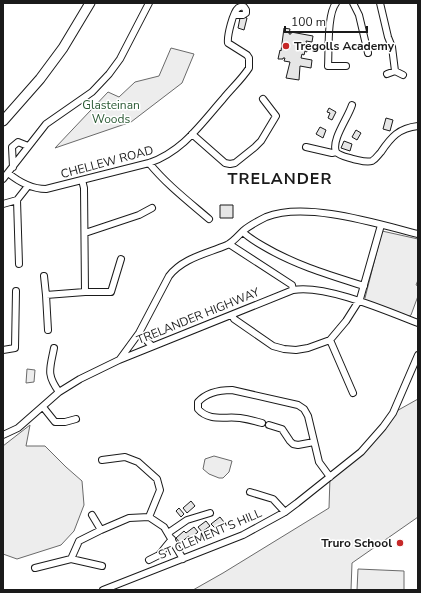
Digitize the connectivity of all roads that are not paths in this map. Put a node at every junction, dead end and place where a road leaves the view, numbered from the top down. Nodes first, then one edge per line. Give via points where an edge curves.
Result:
1 (90, 3) edge
2 (149, 3) edge
3 (336, 3) edge
4 (353, 3) edge
5 (380, 3) edge
6 (234, 15) dead end
7 (368, 53) dead end
8 (346, 66) dead end
9 (395, 71) junction
10 (387, 74) dead end
11 (403, 75) dead end
12 (263, 99) dead end
13 (23, 100) junction
14 (352, 105) dead end
15 (3, 121) edge
16 (418, 126) edge
17 (3, 130) edge
18 (192, 134) junction
19 (28, 146) junction
20 (306, 147) dead end
21 (336, 152) junction
22 (149, 163) junction
23 (13, 167) junction
24 (8, 173) junction
25 (3, 179) edge
26 (82, 180) junction
27 (28, 186) junction
28 (17, 200) junction
29 (3, 204) edge
30 (152, 208) dead end
31 (209, 219) dead end
32 (381, 225) junction
33 (243, 232) junction
34 (85, 233) junction
35 (418, 234) edge
36 (228, 244) junction
37 (122, 259) dead end
38 (19, 264) dead end
39 (44, 276) dead end
40 (364, 286) junction
41 (293, 290) junction
42 (16, 291) dead end
43 (85, 292) junction
44 (46, 295) junction
45 (359, 301) junction
46 (232, 314) junction
47 (418, 322) edge
48 (48, 330) dead end
49 (139, 333) junction
50 (330, 340) junction
51 (152, 346) junction
52 (54, 348) dead end
53 (3, 350) edge
54 (418, 355) edge
55 (119, 360) junction
56 (59, 392) junction
57 (352, 393) dead end
58 (43, 407) junction
59 (76, 419) dead end
60 (262, 423) dead end
61 (269, 425) dead end
62 (3, 435) edge
63 (314, 442) junction
64 (102, 460) dead end
65 (330, 477) junction
66 (250, 492) dead end
67 (285, 512) junction
68 (210, 513) dead end
69 (92, 515) dead end
70 (150, 517) junction
71 (101, 530) junction
72 (170, 536) junction
73 (71, 559) junction
74 (183, 559) junction
75 (150, 560) dead end
76 (102, 566) dead end
77 (35, 568) dead end
78 (103, 590) edge

1 - 13 highway via 62,48
2 - 19 street via 120,60 109,74 92,92 46,124
3 - 8 street via 331,17 328,69
4 - 7 street via 359,15
5 - 9 street via 392,47
6 - 18 street, CHELLEW ROAD via 227,38 228,43 249,58 248,70
9 - 10 street
9 - 11 street
12 - 18 street via 276,116 261,141 235,163 225,163
13 - 15 highway
13 - 17 highway
14 - 21 street via 334,144
16 - 21 street via 397,133 372,161 341,156
18 - 22 street, CHELLEW ROAD via 173,152
19 - 23 street
19 - 23 street via 18,142 12,147
20 - 21 street
22 - 26 street, CHELLEW ROAD
22 - 31 street
23 - 24 street
24 - 25 street
24 - 27 street, CHELLEW ROAD
26 - 27 street, CHELLEW ROAD via 46,189
26 - 34 street
27 - 28 street
28 - 29 street
28 - 38 street
30 - 34 street via 139,215
32 - 33 street via 325,214 295,212 267,217
32 - 35 street
32 - 40 street
33 - 36 street
33 - 40 street via 294,263
34 - 43 street
36 - 41 street via 292,285
36 - 49 street via 174,269
37 - 43 street via 111,292
39 - 44 street
40 - 45 street
41 - 45 street, TRELANDER HIGHWAY via 304,288
41 - 46 street, TRELANDER HIGHWAY
42 - 53 street via 15,348
43 - 44 street
44 - 48 street
45 - 47 street, TRELANDER HIGHWAY
45 - 50 street
46 - 50 street via 234,319 261,339 278,348 302,349
46 - 51 street, TRELANDER HIGHWAY
49 - 51 street
49 - 55 street
50 - 57 street
51 - 55 street, TRELANDER HIGHWAY
52 - 56 street via 50,375
54 - 65 street, ST CLEMENT'S HILL via 393,413 383,428 361,452
55 - 56 street, TRELANDER HIGHWAY
56 - 58 street, TRELANDER HIGHWAY
58 - 59 street via 55,422
58 - 62 street, TRELANDER HIGHWAY via 18,428
60 - 63 street via 239,418 213,418 199,411 198,402 211,393 232,390 294,403 308,416
61 - 63 street via 282,429 293,444
63 - 65 street via 319,462
64 - 70 street via 125,457 138,462 157,479 160,490
65 - 67 street, ST CLEMENT'S HILL
66 - 67 street via 273,499
67 - 74 street, ST CLEMENT'S HILL via 243,534
68 - 72 street via 187,520
69 - 71 street
70 - 71 street via 128,518
70 - 72 street via 164,527
71 - 73 street via 79,541
72 - 74 street
72 - 75 street via 159,555
73 - 76 street
73 - 77 street
74 - 78 street, ST CLEMENT'S HILL

